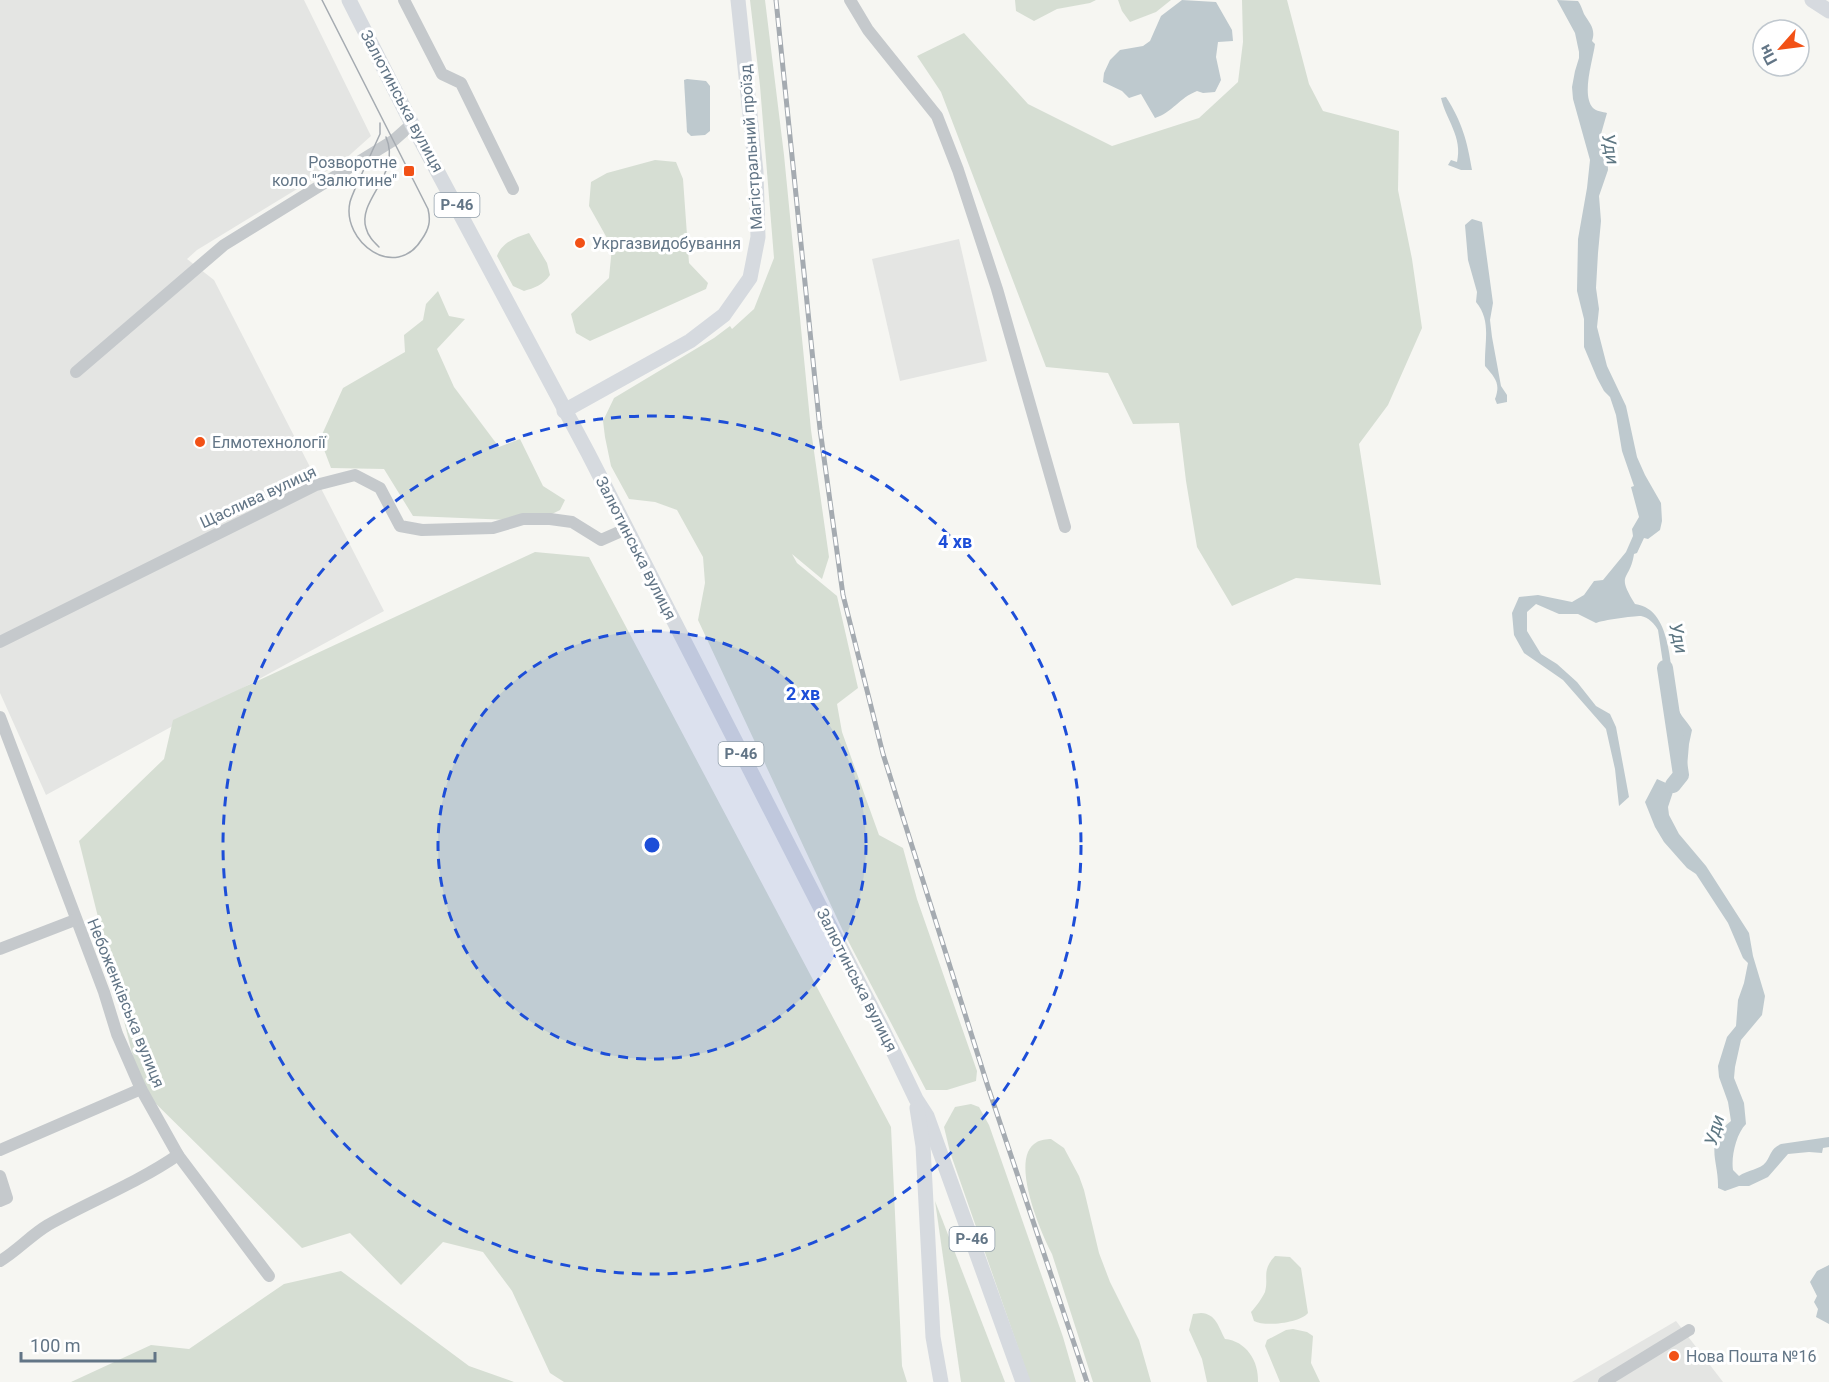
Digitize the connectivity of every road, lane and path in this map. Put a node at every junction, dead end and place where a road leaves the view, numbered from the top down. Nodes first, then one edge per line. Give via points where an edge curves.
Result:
1 (349, 0) edge
2 (404, 0) edge
3 (738, 0) edge
4 (850, 0) edge
5 (1812, 0) edge
6 (1829, 11) edge
7 (412, 124) junction
8 (513, 189) dead end
9 (76, 372) dead end
10 (564, 411) junction
11 (1065, 527) dead end
12 (626, 529) junction
13 (0, 642) edge
14 (0, 717) edge
15 (75, 920) junction
16 (0, 949) edge
17 (141, 1089) junction
18 (916, 1099) junction
19 (0, 1150) edge
20 (178, 1155) junction
21 (0, 1176) edge
22 (3, 1199) edge
23 (0, 1260) edge
24 (269, 1276) dead end
25 (1689, 1330) dead end
26 (941, 1382) edge
27 (1023, 1382) edge
28 (1604, 1382) edge

1 - 7 main road, Залютинська вулиця / Р-46
2 - 8 street via 442,74 461,83
3 - 10 main road, Магістральний проїзд via 756,172 758,237 750,278 724,315 690,341
4 - 11 street via 868,30 937,116 997,289
5 - 6 main road
7 - 9 street via 393,140 224,245
7 - 10 main road, Залютинська вулиця / Р-46
10 - 12 main road, Залютинська вулиця / Р-46
12 - 13 street, Щаслива вулиця via 601,540 573,522 550,519 523,519 493,528 416,530 400,526 380,488 355,475 316,485
12 - 18 main road, Залютинська вулиця / Р-46
14 - 15 street, Небоженківська вулиця
15 - 16 street
15 - 17 street, Небоженківська вулиця
17 - 19 street
17 - 20 street, Небоженківська вулиця
18 - 26 main road, Р-46 via 923,1146 933,1337
18 - 27 main road, Р-46 via 927,1116
20 - 23 street via 46,1226
20 - 24 street, Небоженківська вулиця
21 - 22 street
25 - 28 street

